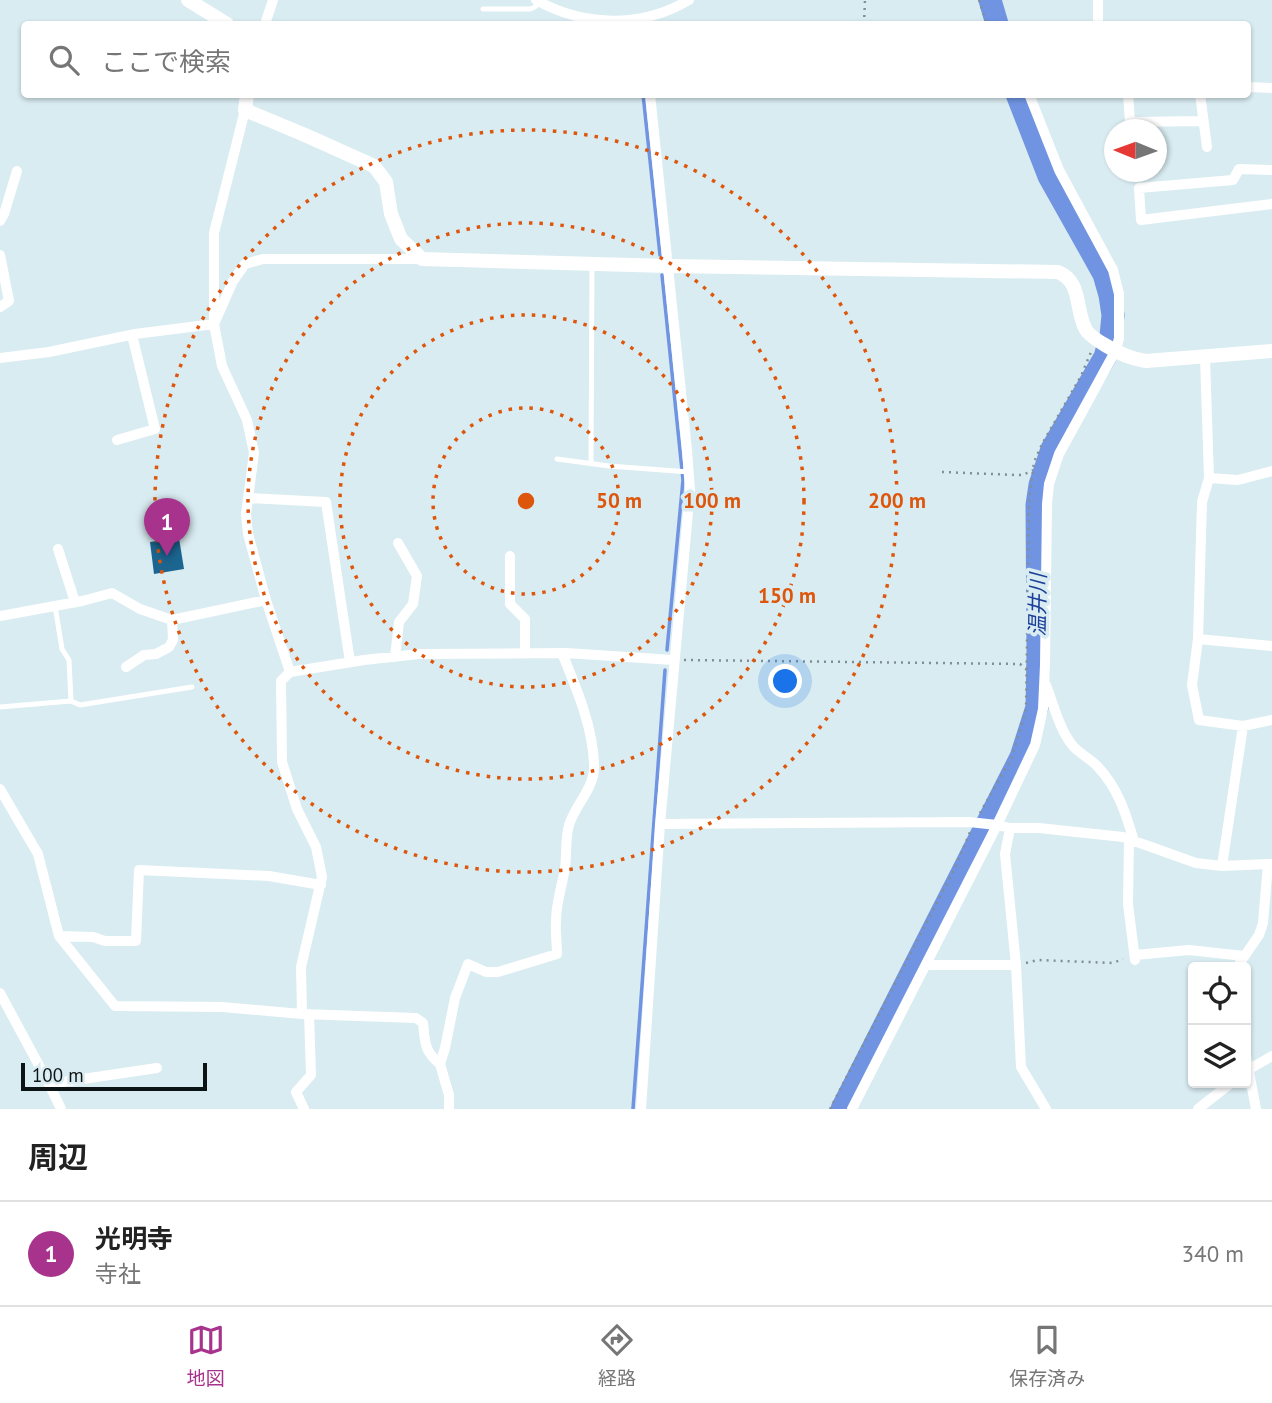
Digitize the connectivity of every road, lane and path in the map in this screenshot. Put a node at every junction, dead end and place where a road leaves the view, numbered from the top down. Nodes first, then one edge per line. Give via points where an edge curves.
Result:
1 (188, 0) edge
2 (272, 0) edge
3 (689, 0) edge
4 (865, 0) edge
5 (979, 0) edge
6 (1098, 0) edge
7 (537, 1) edge
8 (483, 9) dead end
9 (222, 21) edge
10 (266, 21) edge
11 (620, 21) edge
12 (644, 21) edge
13 (864, 21) edge
14 (986, 21) edge
15 (1098, 21) edge
16 (1251, 87) edge
17 (1272, 88) edge
18 (246, 98) edge
19 (650, 98) edge
20 (1031, 98) edge
21 (1128, 98) edge
22 (1200, 98) edge
23 (245, 110) junction
24 (1202, 121) junction
25 (1207, 147) dead end
26 (1272, 170) edge
27 (17, 171) dead end
28 (1272, 204) edge
29 (0, 221) edge
30 (0, 255) edge
31 (422, 259) junction
32 (592, 264) junction
33 (667, 266) junction
34 (0, 307) edge
35 (214, 324) junction
36 (132, 335) junction
37 (1106, 344) junction
38 (1272, 352) edge
39 (0, 358) edge
40 (1205, 358) junction
41 (117, 440) dead end
42 (557, 459) dead end
43 (591, 464) junction
44 (1033, 470) junction
45 (1272, 471) edge
46 (689, 472) junction
47 (942, 472) dead end
48 (1209, 478) junction
49 (248, 498) junction
50 (398, 543) dead end
51 (58, 549) dead end
52 (510, 556) dead end
53 (266, 600) junction
54 (75, 602) junction
55 (55, 606) junction
56 (0, 616) edge
57 (172, 620) junction
58 (1198, 639) junction
59 (1272, 646) edge
60 (525, 653) junction
61 (562, 653) junction
62 (395, 657) junction
63 (674, 660) junction
64 (350, 662) junction
65 (126, 667) dead end
66 (1027, 670) junction
67 (290, 672) junction
68 (1044, 680) junction
69 (192, 687) dead end
70 (71, 701) junction
71 (0, 707) edge
72 (1272, 720) edge
73 (1243, 726) junction
74 (0, 789) edge
75 (977, 823) junction
76 (660, 824) junction
77 (995, 824) junction
78 (1010, 828) junction
79 (1131, 840) junction
80 (1270, 864) edge
81 (1222, 866) junction
82 (321, 885) junction
83 (59, 936) junction
84 (1244, 956) junction
85 (1135, 957) junction
86 (1240, 962) edge
87 (926, 965) junction
88 (1016, 965) junction
89 (0, 993) edge
90 (305, 1014) junction
91 (1272, 1056) edge
92 (440, 1064) junction
93 (158, 1068) dead end
94 (1251, 1068) edge
95 (49, 1084) junction
96 (1251, 1087) edge
97 (1225, 1088) edge
98 (61, 1109) edge
99 (304, 1109) edge
100 (449, 1109) edge
101 (641, 1109) edge
102 (830, 1109) edge
103 (852, 1109) edge
104 (1046, 1109) edge
105 (1198, 1109) edge
106 (1256, 1109) edge

1 - 9 street
2 - 10 street
3 - 12 street
4 - 13 path
5 - 14 path
6 - 15 street
7 - 8 lane via 530,9
7 - 11 street via 578,16
16 - 17 street
18 - 23 street
19 - 33 street
20 - 37 street via 1059,170 1113,270 1119,294 1119,338
21 - 24 street via 1130,122
22 - 24 street
23 - 31 street via 374,166 386,182 391,215 401,239
23 - 35 street via 214,233
24 - 25 street
26 - 28 street via 1239,169 1233,180 1139,188 1141,220
27 - 29 street
30 - 34 street via 9,301
31 - 32 street
31 - 35 street via 263,260 246,264
32 - 33 street
32 - 43 lane
33 - 37 street via 1058,272 1072,282 1088,333
33 - 46 street
35 - 36 street
35 - 49 street via 222,366 247,420 254,453
36 - 39 street
36 - 41 street via 155,429
37 - 40 street via 1146,361
37 - 44 path via 1082,376 1038,452
37 - 68 street via 1049,484
38 - 40 street
40 - 48 street
42 - 43 lane
43 - 46 lane
44 - 47 path via 1023,475
44 - 66 path
45 - 48 street via 1238,480
46 - 63 street
48 - 58 street via 1202,502
49 - 53 street via 248,534
49 - 64 street via 326,502
50 - 62 street via 417,576 413,604 399,622
51 - 54 street
52 - 60 street via 510,604 525,619
53 - 57 street
53 - 67 street
54 - 55 street
54 - 57 street via 112,593
55 - 56 street
55 - 70 lane via 62,649 69,660
57 - 65 street via 169,647
58 - 59 street
58 - 73 street via 1192,685 1199,720
60 - 61 street
60 - 62 street
61 - 63 street
61 - 92 street via 588,726 594,769 592,783 568,828 556,921 557,954 498,972 468,964
62 - 64 street
63 - 66 path via 1020,664
63 - 76 street
64 - 67 street
66 - 75 path via 1026,710 1012,757
67 - 82 street via 281,681 282,762 316,848
68 - 77 street via 1035,745
68 - 79 street via 1073,746 1097,764 1111,783 1124,808
69 - 70 lane via 80,705
70 - 71 lane
72 - 73 street
73 - 81 street
74 - 83 street via 38,854
75 - 76 street
75 - 77 street
75 - 102 path
76 - 101 street
77 - 78 street
77 - 87 street
78 - 79 street
78 - 88 street via 1005,854
79 - 81 street via 1195,863
79 - 85 street via 1128,904
80 - 81 street
80 - 84 street via 1264,923
82 - 83 street via 269,876 139,870 136,941
82 - 90 street via 301,967
83 - 90 street via 115,1006 222,1007
84 - 85 street via 1189,950
84 - 86 street
85 - 88 path via 1113,964 1038,961
87 - 88 street
87 - 103 street
88 - 104 street via 1021,1067
89 - 95 street
90 - 92 street via 416,1018 423,1023 430,1056
90 - 99 street via 311,1075 296,1091
91 - 94 street
92 - 100 street
93 - 95 street
95 - 98 street
96 - 106 street
97 - 105 street

